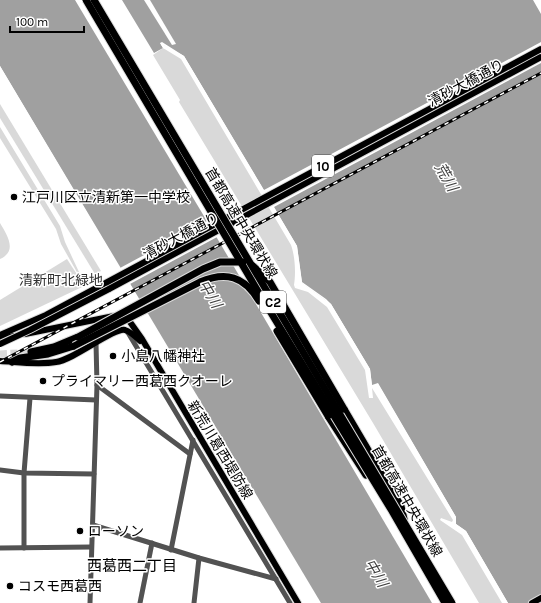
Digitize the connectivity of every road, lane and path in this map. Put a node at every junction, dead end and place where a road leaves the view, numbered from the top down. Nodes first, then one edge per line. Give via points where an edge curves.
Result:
1 (86, 0) edge
2 (94, 0) edge
3 (541, 49) edge
4 (541, 57) edge
5 (126, 317) junction
6 (126, 331) junction
7 (0, 334) edge
8 (0, 339) edge
9 (96, 343) junction
10 (0, 344) edge
11 (147, 348) junction
12 (31, 352) tunnel mouth
13 (0, 361) edge
14 (12, 362) junction
15 (97, 385) junction
16 (0, 396) edge
17 (30, 398) junction
18 (96, 400) junction
19 (193, 440) junction
20 (190, 454) junction
21 (0, 470) edge
22 (24, 473) junction
23 (94, 474) junction
24 (392, 511) junction
25 (404, 519) junction
26 (93, 525) junction
27 (152, 543) junction
28 (91, 547) junction
29 (0, 548) edge
30 (24, 548) junction
31 (171, 550) junction
32 (199, 558) junction
33 (276, 579) junction
34 (541, 598) edge
35 (90, 603) edge
36 (140, 603) edge
37 (194, 603) edge
38 (290, 603) edge
39 (298, 603) edge
40 (445, 603) edge
41 (452, 603) edge
42 (532, 603) edge

1 - 24 highway, 首都高速中央環状線 / C2, bridge via 259,293
2 - 25 highway, 首都高速中央環状線 / C2, bridge
3 - 7 main road, 清砂大橋通り / 10, bridge via 46,315
4 - 10 main road, 清砂大橋通り / 10, bridge
5 - 6 main road
5 - 8 main road via 106,317
5 - 11 main road, 新荒川葛西堤防線
6 - 9 main road via 112,334
6 - 11 main road
6 - 19 street
9 - 14 main road via 72,357 56,362
9 - 15 street
11 - 39 main road, 新荒川葛西堤防線
12 - 25 highway, bridge via 54,347 78,337 150,296 212,265 234,261 252,265 270,282 400,506
13 - 14 main road
14 - 24 highway, bridge via 74,346 207,278 226,276 240,280 257,297 328,416
15 - 18 street
15 - 20 street
16 - 17 street
17 - 18 street
17 - 22 street
18 - 23 street
19 - 20 street
19 - 33 street
20 - 31 street
21 - 22 street
22 - 23 street
22 - 30 street
23 - 26 street
24 - 40 highway, 首都高速中央環状線 / C2, bridge
25 - 41 highway, 首都高速中央環状線 / C2, bridge
26 - 27 street
26 - 28 street
27 - 31 street
27 - 36 street
28 - 30 street
28 - 35 street
29 - 30 street
31 - 32 street
32 - 33 street
32 - 37 street
33 - 38 street
34 - 42 main road

